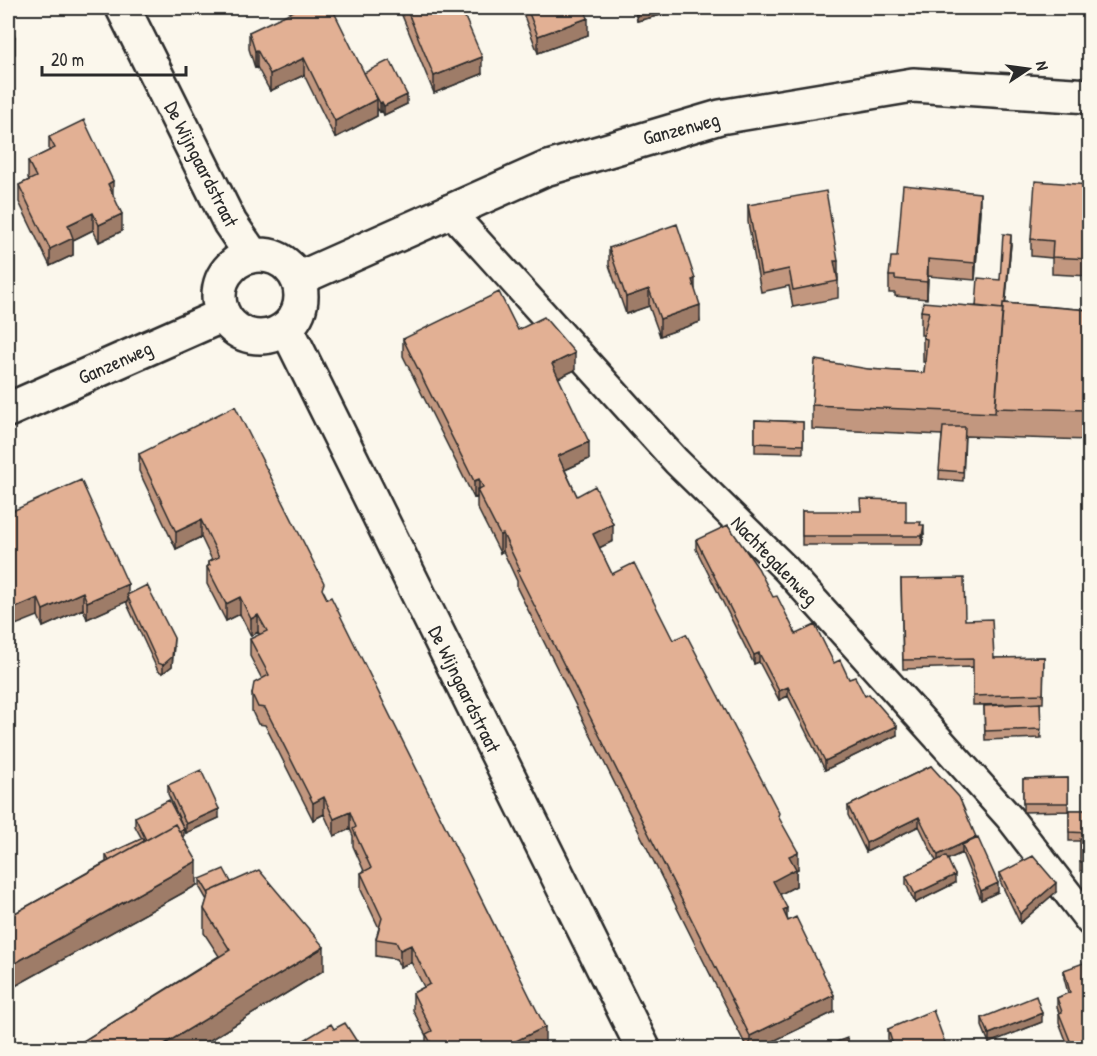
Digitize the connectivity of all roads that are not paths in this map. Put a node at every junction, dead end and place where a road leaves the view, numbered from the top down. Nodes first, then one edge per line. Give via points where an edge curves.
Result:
1 (123, 8) edge
2 (1089, 96) edge
3 (448, 209) junction
4 (252, 255) junction
5 (298, 279) junction
6 (223, 315) junction
7 (287, 329) junction
8 (8, 410) edge
9 (1089, 922) edge
10 (643, 1048) edge

1 - 4 street, De Wijngaardstraat via 230,223
2 - 3 street, Ganzenweg via 913,84 787,105 720,117 544,168
3 - 5 street, Ganzenweg
3 - 9 lane, Nachtegalenweg via 676,460 786,569 1009,818
4 - 5 street via 277,259 290,267
4 - 6 street via 233,265 224,276 219,290
5 - 7 street via 302,304
6 - 7 street via 244,335 272,337
6 - 8 street, Ganzenweg
7 - 10 street, De Wijngaardstraat

